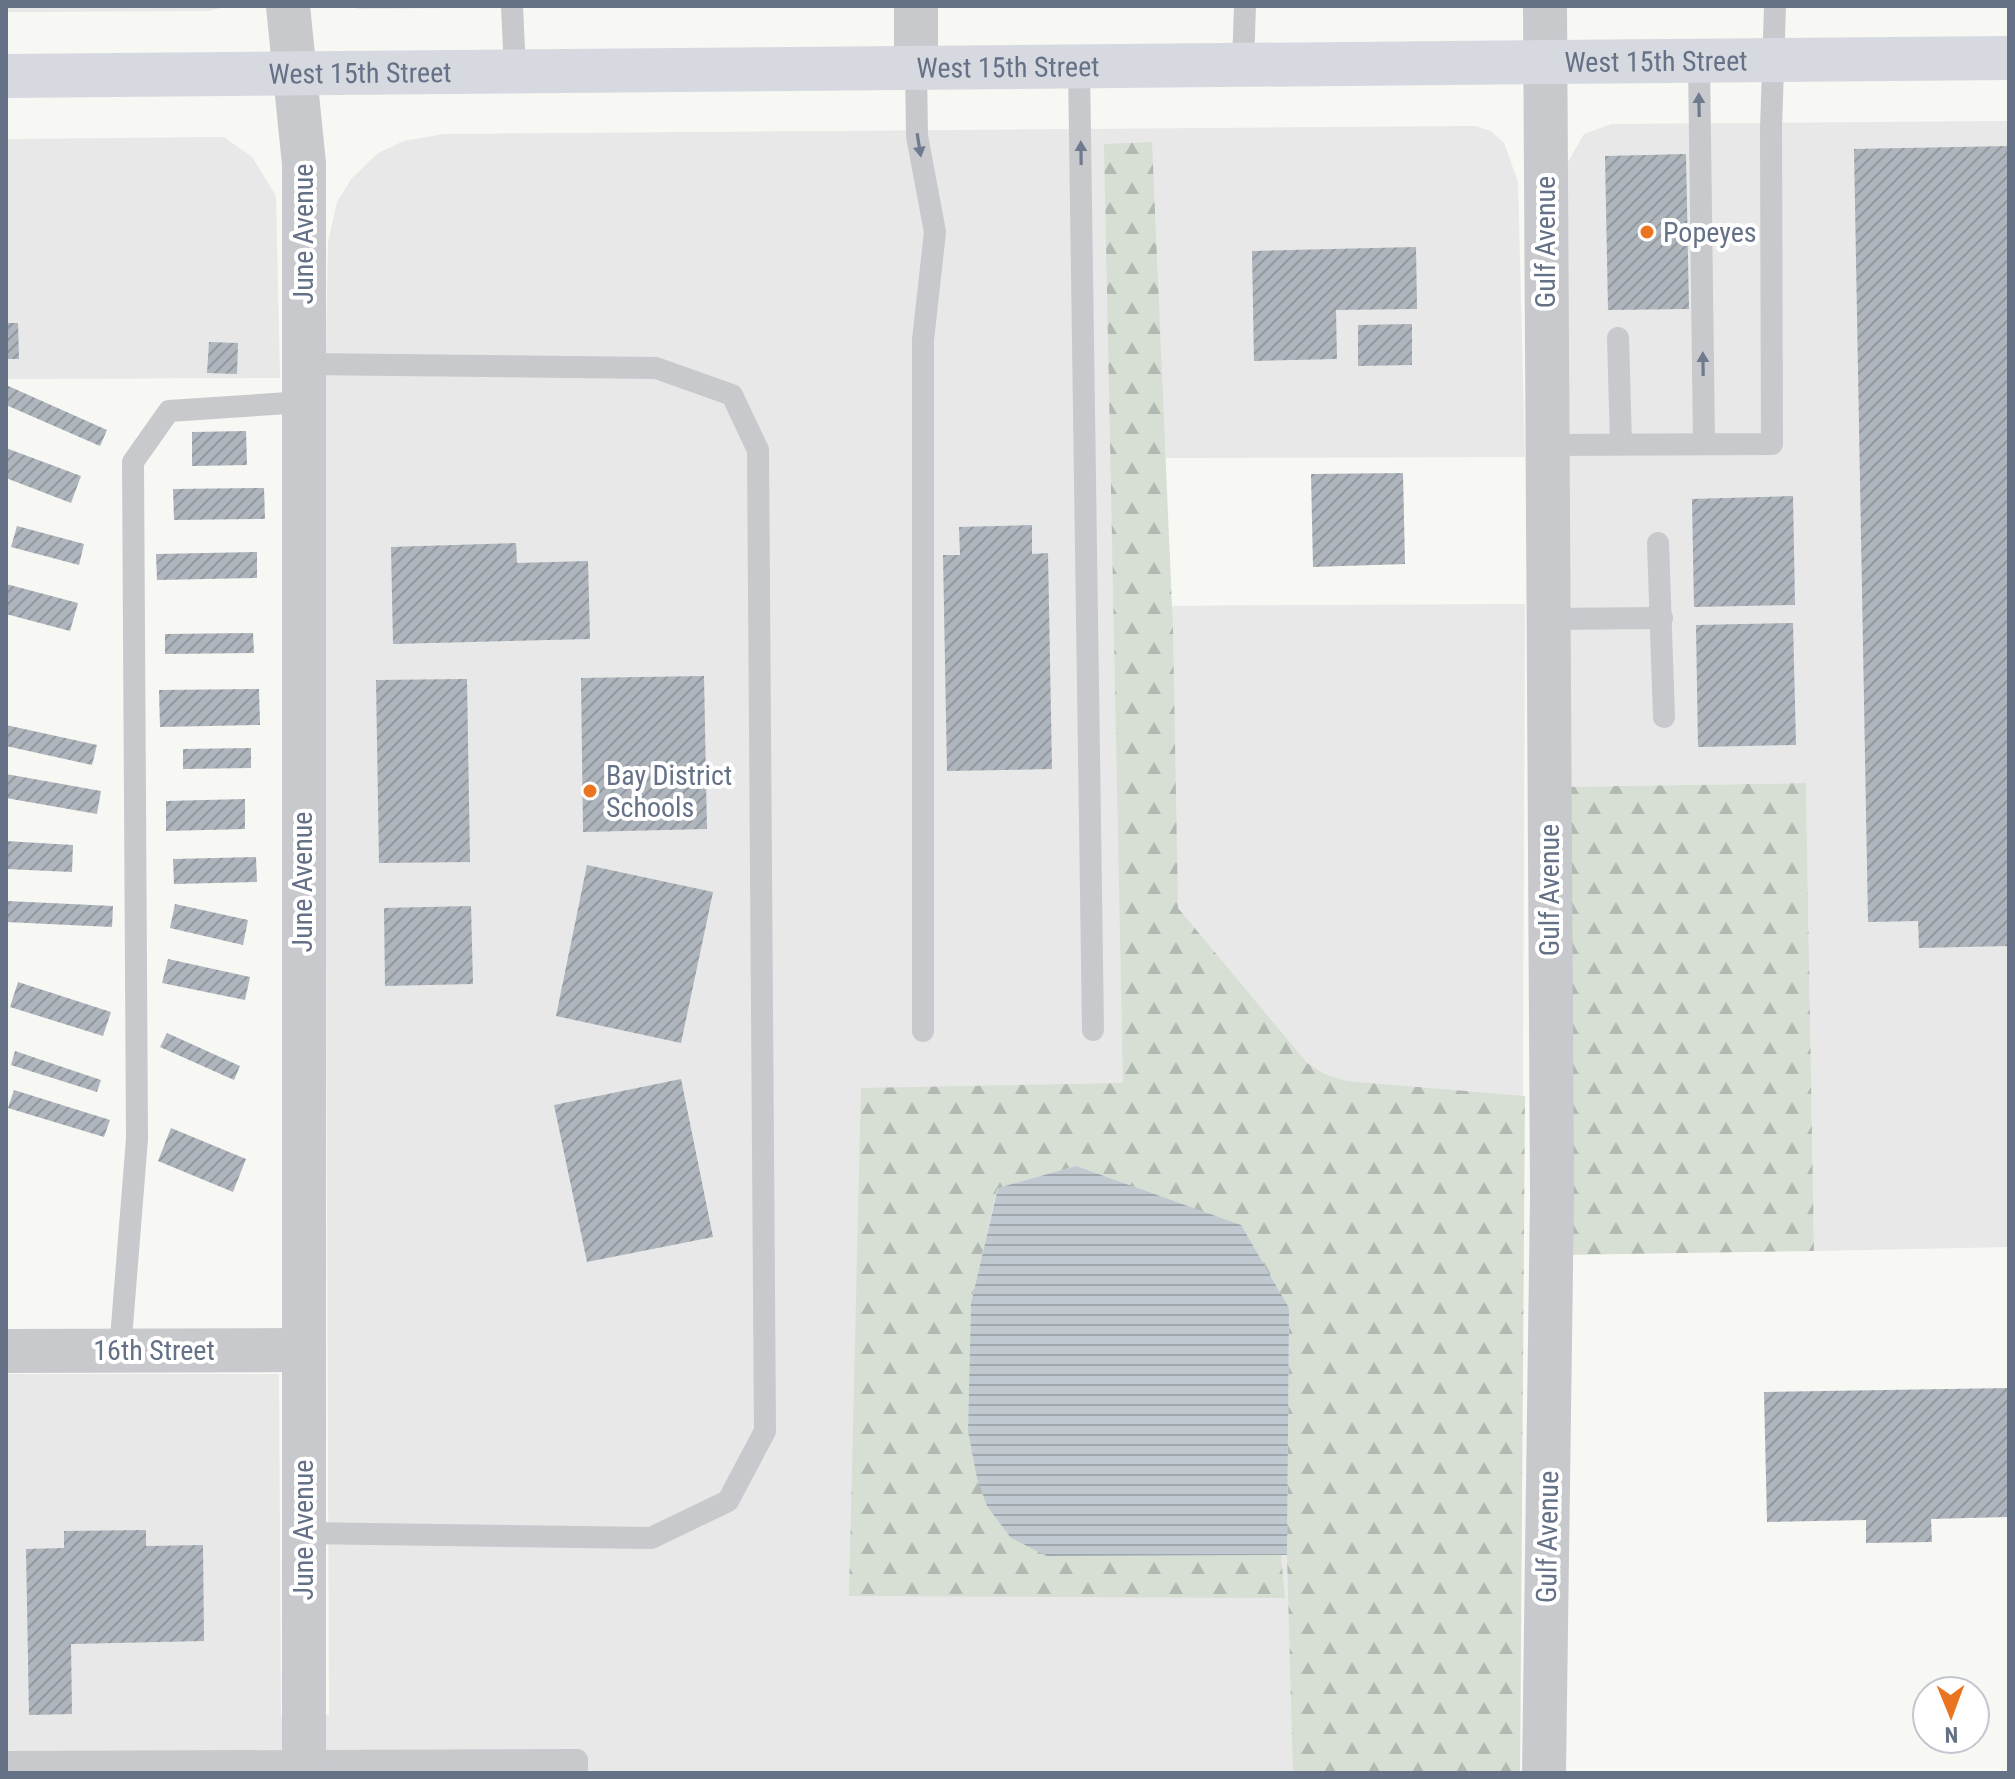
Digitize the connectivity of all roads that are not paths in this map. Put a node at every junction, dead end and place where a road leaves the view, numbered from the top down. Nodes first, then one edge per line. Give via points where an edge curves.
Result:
1 (288, 6) edge
2 (512, 6) edge
3 (916, 6) edge
4 (1245, 6) edge
5 (1545, 6) edge
6 (1775, 6) edge
7 (2009, 58) edge
8 (1771, 60) junction
9 (1699, 61) junction
10 (1544, 62) junction
11 (1243, 64) junction
12 (1079, 66) junction
13 (916, 67) junction
14 (515, 71) junction
15 (293, 73) junction
16 (6, 76) edge
17 (1618, 338) dead end
18 (303, 383) junction
19 (1704, 442) junction
20 (1621, 444) junction
21 (1546, 445) junction
22 (1658, 543) dead end
23 (1662, 618) junction
24 (1548, 619) junction
25 (1664, 717) dead end
26 (1093, 1030) dead end
27 (923, 1031) dead end
28 (302, 1350) junction
29 (6, 1351) edge
30 (120, 1351) junction
31 (303, 1533) junction
32 (6, 1762) edge
33 (304, 1766) edge
34 (89, 1767) edge
35 (471, 1767) edge
36 (577, 1773) edge
37 (1544, 1773) edge

1 - 15 street, June Avenue
2 - 14 lane
3 - 13 street
4 - 11 lane
5 - 10 street, Gulf Avenue
6 - 8 lane
7 - 8 highway, West 15th Street
8 - 9 highway, West 15th Street
8 - 19 lane via 1772,444
9 - 10 highway, West 15th Street
19 -> 9 lane
10 - 11 highway, West 15th Street
10 - 21 street, Gulf Avenue
11 - 12 highway, West 15th Street
12 - 13 highway, West 15th Street
26 -> 12 lane
13 - 14 highway, West 15th Street
13 -> 27 lane via 917,136 935,232 923,340
14 - 15 highway, West 15th Street
15 - 16 highway, West 15th Street
15 - 18 street, June Avenue via 304,164
17 - 20 lane
18 - 28 street, June Avenue
18 - 30 lane via 169,411 133,462 137,1139
18 - 31 lane via 656,368 732,395 758,450 765,1431 728,1501 651,1538
19 - 20 lane
20 - 21 lane
21 - 24 street, Gulf Avenue
22 - 23 lane
23 - 24 lane
23 - 25 lane
24 - 37 street, Gulf Avenue via 1552,1196
28 - 30 street, 16th Street
28 - 31 street, June Avenue
29 - 30 street, 16th Street
31 - 33 street, June Avenue
32 - 34 lane
33 - 34 lane
33 - 35 lane
35 - 36 lane via 577,1760

